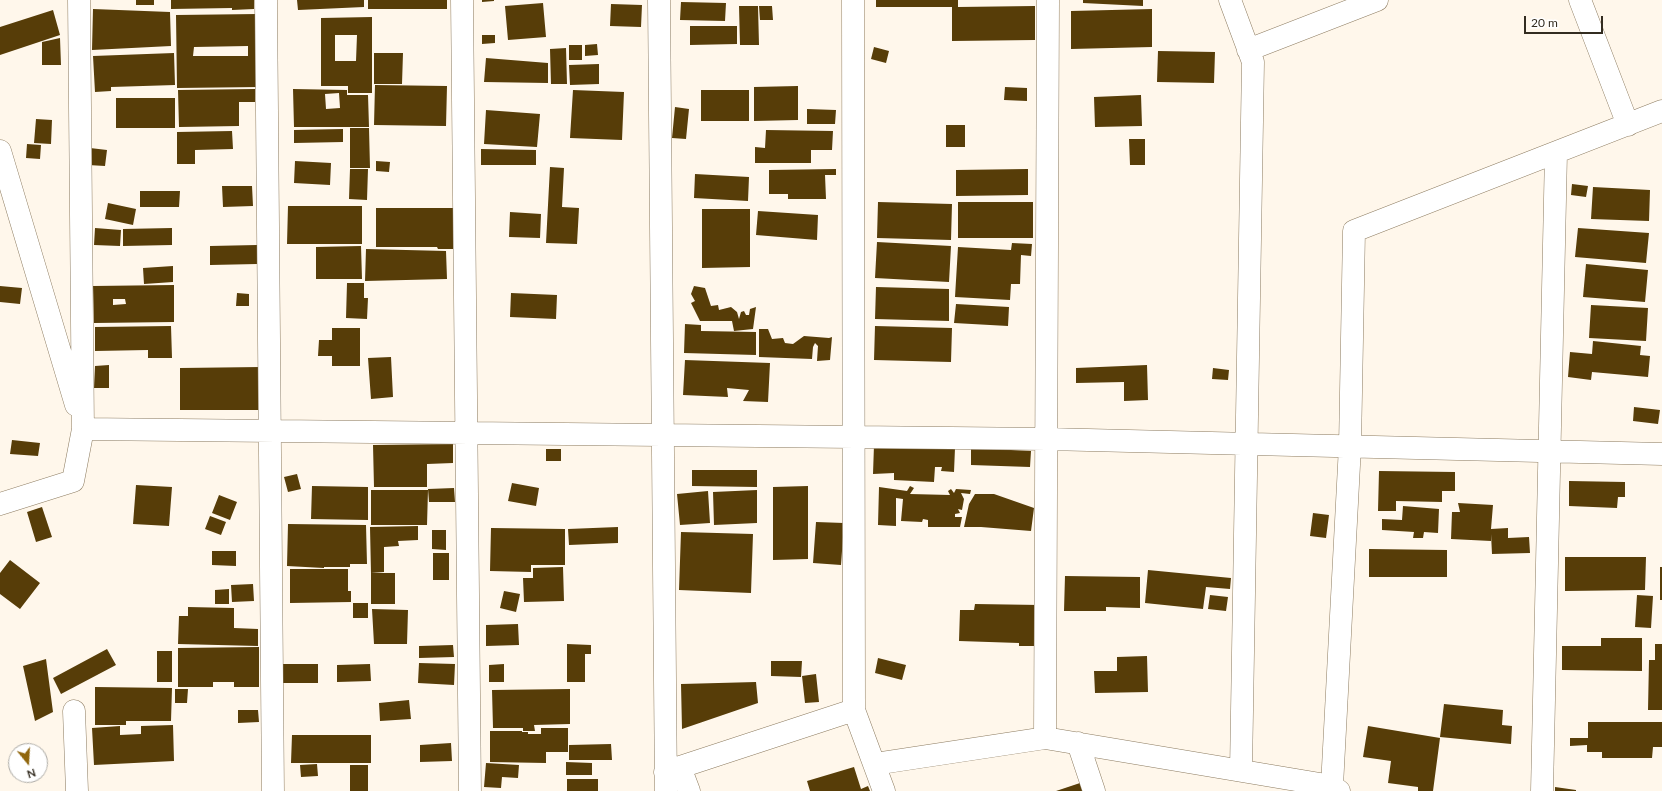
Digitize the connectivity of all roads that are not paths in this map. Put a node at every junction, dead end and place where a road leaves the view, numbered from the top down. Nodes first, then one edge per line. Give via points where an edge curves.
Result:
1 (79, 0) edge
2 (266, 0) edge
3 (462, 0) edge
4 (659, 0) edge
5 (853, 0) edge
6 (1048, 0) edge
7 (1230, 0) edge
8 (1377, 0) edge
9 (1580, 0) edge
10 (1248, 50) junction
11 (1662, 111) edge
12 (1628, 124) junction
13 (0, 151) edge
14 (1556, 152) junction
15 (83, 429) junction
16 (270, 430) junction
17 (466, 432) junction
18 (663, 434) junction
19 (853, 436) junction
20 (1047, 438) junction
21 (1246, 444) junction
22 (1350, 446) junction
23 (1549, 451) junction
24 (1662, 454) edge
25 (0, 504) edge
26 (854, 710) junction
27 (74, 711) dead end
28 (1046, 738) junction
29 (1078, 743) junction
30 (874, 764) junction
31 (1241, 770) junction
32 (670, 777) edge
33 (1336, 788) edge
34 (77, 791) edge
35 (272, 791) edge
36 (470, 791) edge
37 (689, 791) edge
38 (884, 791) edge
39 (1094, 791) edge
40 (1542, 791) edge

1 - 15 street
2 - 16 street
3 - 17 street
4 - 18 street
5 - 19 street
6 - 20 street
7 - 10 street
8 - 10 street
9 - 12 street
10 - 21 street via 1253,62
11 - 12 street
12 - 14 street
13 - 15 street
14 - 22 street via 1354,231
14 - 23 street
15 - 16 street
15 - 25 street via 73,481
16 - 17 street
16 - 35 street
17 - 18 street
17 - 36 street
18 - 19 street
18 - 32 street
19 - 20 street
19 - 26 street
20 - 21 street
20 - 28 street
21 - 22 street
21 - 31 street
22 - 23 street
22 - 33 street
23 - 24 street
23 - 40 street
26 - 30 street
26 - 32 street
27 - 34 street
28 - 29 street
28 - 30 street
29 - 31 street
29 - 39 street
30 - 38 street
31 - 33 street
32 - 37 street

